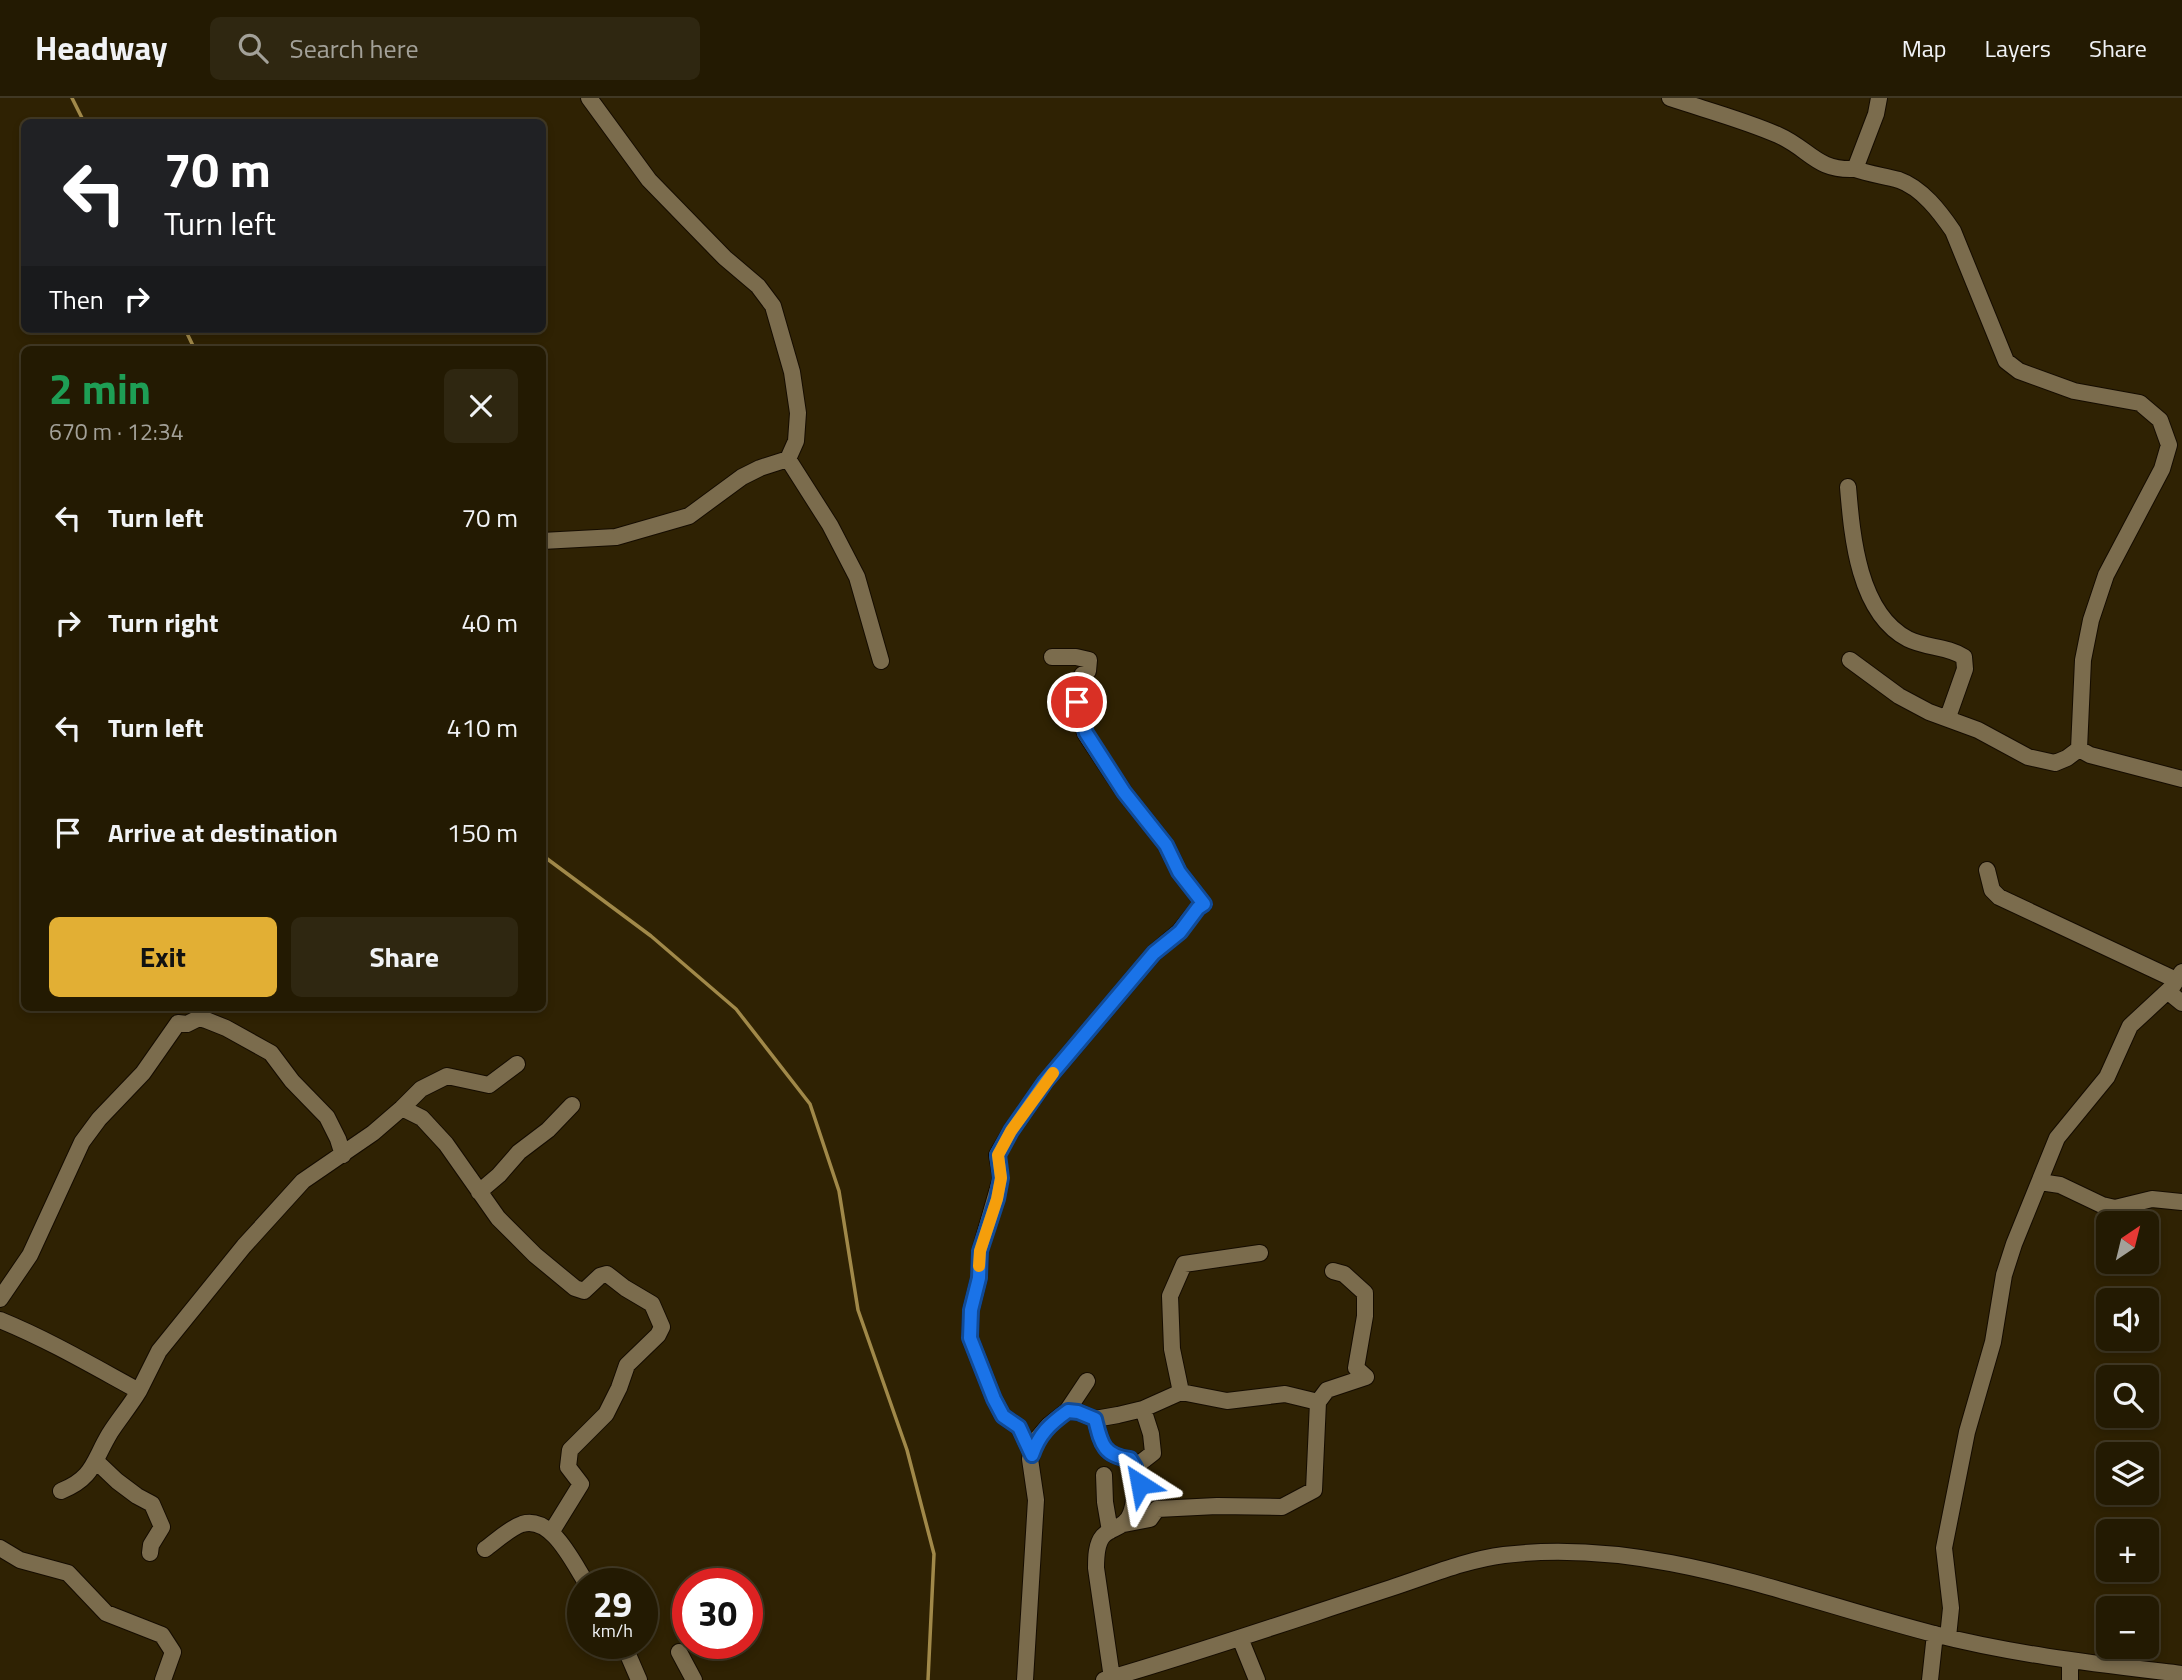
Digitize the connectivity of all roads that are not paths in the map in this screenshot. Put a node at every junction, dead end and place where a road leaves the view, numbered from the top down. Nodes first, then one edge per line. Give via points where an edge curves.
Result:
1 (589, 98) edge
2 (1670, 98) edge
3 (1879, 98) edge
4 (1855, 169) junction
5 (789, 459) junction
6 (1848, 487) dead end
7 (546, 541) edge
8 (1052, 657) dead end
9 (1850, 660) dead end
10 (881, 661) dead end
11 (1948, 717) junction
12 (2079, 749) junction
13 (2182, 779) edge
14 (1987, 870) dead end
15 (2177, 980) edge
16 (2182, 1003) edge
17 (517, 1064) dead end
18 (572, 1105) dead end
19 (402, 1108) junction
20 (343, 1155) junction
21 (2040, 1182) junction
22 (480, 1192) junction
23 (2182, 1202) edge
24 (1260, 1253) dead end
25 (1333, 1270) dead end
26 (0, 1299) edge
27 (0, 1320) edge
28 (1087, 1381) dead end
29 (139, 1391) junction
30 (1181, 1392) junction
31 (1318, 1402) junction
32 (1143, 1409) junction
33 (1068, 1411) junction
34 (1095, 1419) junction
35 (1032, 1455) junction
36 (97, 1462) junction
37 (1135, 1467) junction
38 (1104, 1475) dead end
39 (61, 1491) dead end
40 (1117, 1527) junction
41 (552, 1531) junction
42 (0, 1548) edge
43 (485, 1549) dead end
44 (150, 1553) dead end
45 (576, 1568) edge
46 (1942, 1636) junction
47 (1240, 1638) junction
48 (629, 1659) edge
49 (683, 1659) edge
50 (2070, 1660) junction
51 (2182, 1674) edge
52 (1108, 1679) edge
53 (163, 1680) edge
54 (639, 1680) edge
55 (694, 1680) edge
56 (1025, 1680) edge
57 (1257, 1680) edge
58 (1930, 1680) edge
59 (2070, 1680) edge

1 - 5 street via 649,180 773,306 798,413
2 - 4 street via 1780,135 1827,167
3 - 4 street
4 - 12 street via 1901,181 1940,212 1953,231 2006,361 2019,371 2074,391 2140,403 2164,429 2169,445 2162,469 2106,575 2091,620 2083,660
5 - 7 street via 743,477 679,520 615,537
5 - 10 street via 857,577
6 - 11 street via 1861,572 1882,618 1907,638 1965,657
8 - 35 street via 1089,660 1077,702 1086,733 1204,904 1154,953 1045,1082 998,1155 1001,1178 980,1251 970,1338 1003,1416 1019,1427
9 - 11 street via 1899,696
11 - 12 street via 2028,757 2055,763
12 - 13 street
14 - 15 street via 1992,890 1999,897
15 - 16 street via 2172,994
15 - 21 street via 2130,1026 2106,1077 2057,1138
17 - 19 street via 489,1085 447,1076 421,1089
18 - 22 street
19 - 20 street
19 - 22 street via 422,1118
20 - 26 street via 327,1117 271,1053 206,1020 178,1023 143,1073 82,1142 30,1255
20 - 29 street via 303,1181 244,1246 159,1351
21 - 23 street via 2060,1185 2115,1208 2152,1199
21 - 46 street via 2004,1275 1993,1342 1965,1445 1944,1548 1951,1608
22 - 41 street via 498,1218 575,1288 584,1291 607,1274 652,1304 663,1326 627,1365 606,1414 569,1450 568,1467 581,1484
24 - 30 street via 1184,1264 1170,1296 1172,1349
25 - 31 street via 1364,1293 1365,1317 1356,1368 1366,1377 1327,1390
27 - 29 street via 68,1350
28 - 33 street
29 - 36 street via 110,1433
30 - 31 street via 1227,1401 1285,1394
30 - 32 street
31 - 40 street via 1314,1490 1282,1507 1157,1509 1150,1519
32 - 34 street
32 - 37 street via 1154,1446 1153,1453
33 - 34 street
33 - 35 street via 1037,1439
34 - 37 street via 1104,1447 1115,1457 1130,1459
35 - 56 street via 1036,1500
36 - 39 street via 78,1484
36 - 44 street via 152,1504 162,1527
37 - 40 street via 1140,1484 1131,1515
38 - 40 street via 1105,1502
40 - 52 street via 1101,1538 1096,1552
41 - 43 street via 540,1524 522,1524
41 - 45 street
42 - 53 street via 20,1560 68,1573 106,1613 162,1635 173,1652
46 - 47 street via 1718,1572 1634,1557 1563,1551 1502,1555 1452,1566
46 - 50 street
46 - 58 street
47 - 52 street
47 - 57 street
48 - 54 street
49 - 55 street
50 - 51 street
50 - 59 street

